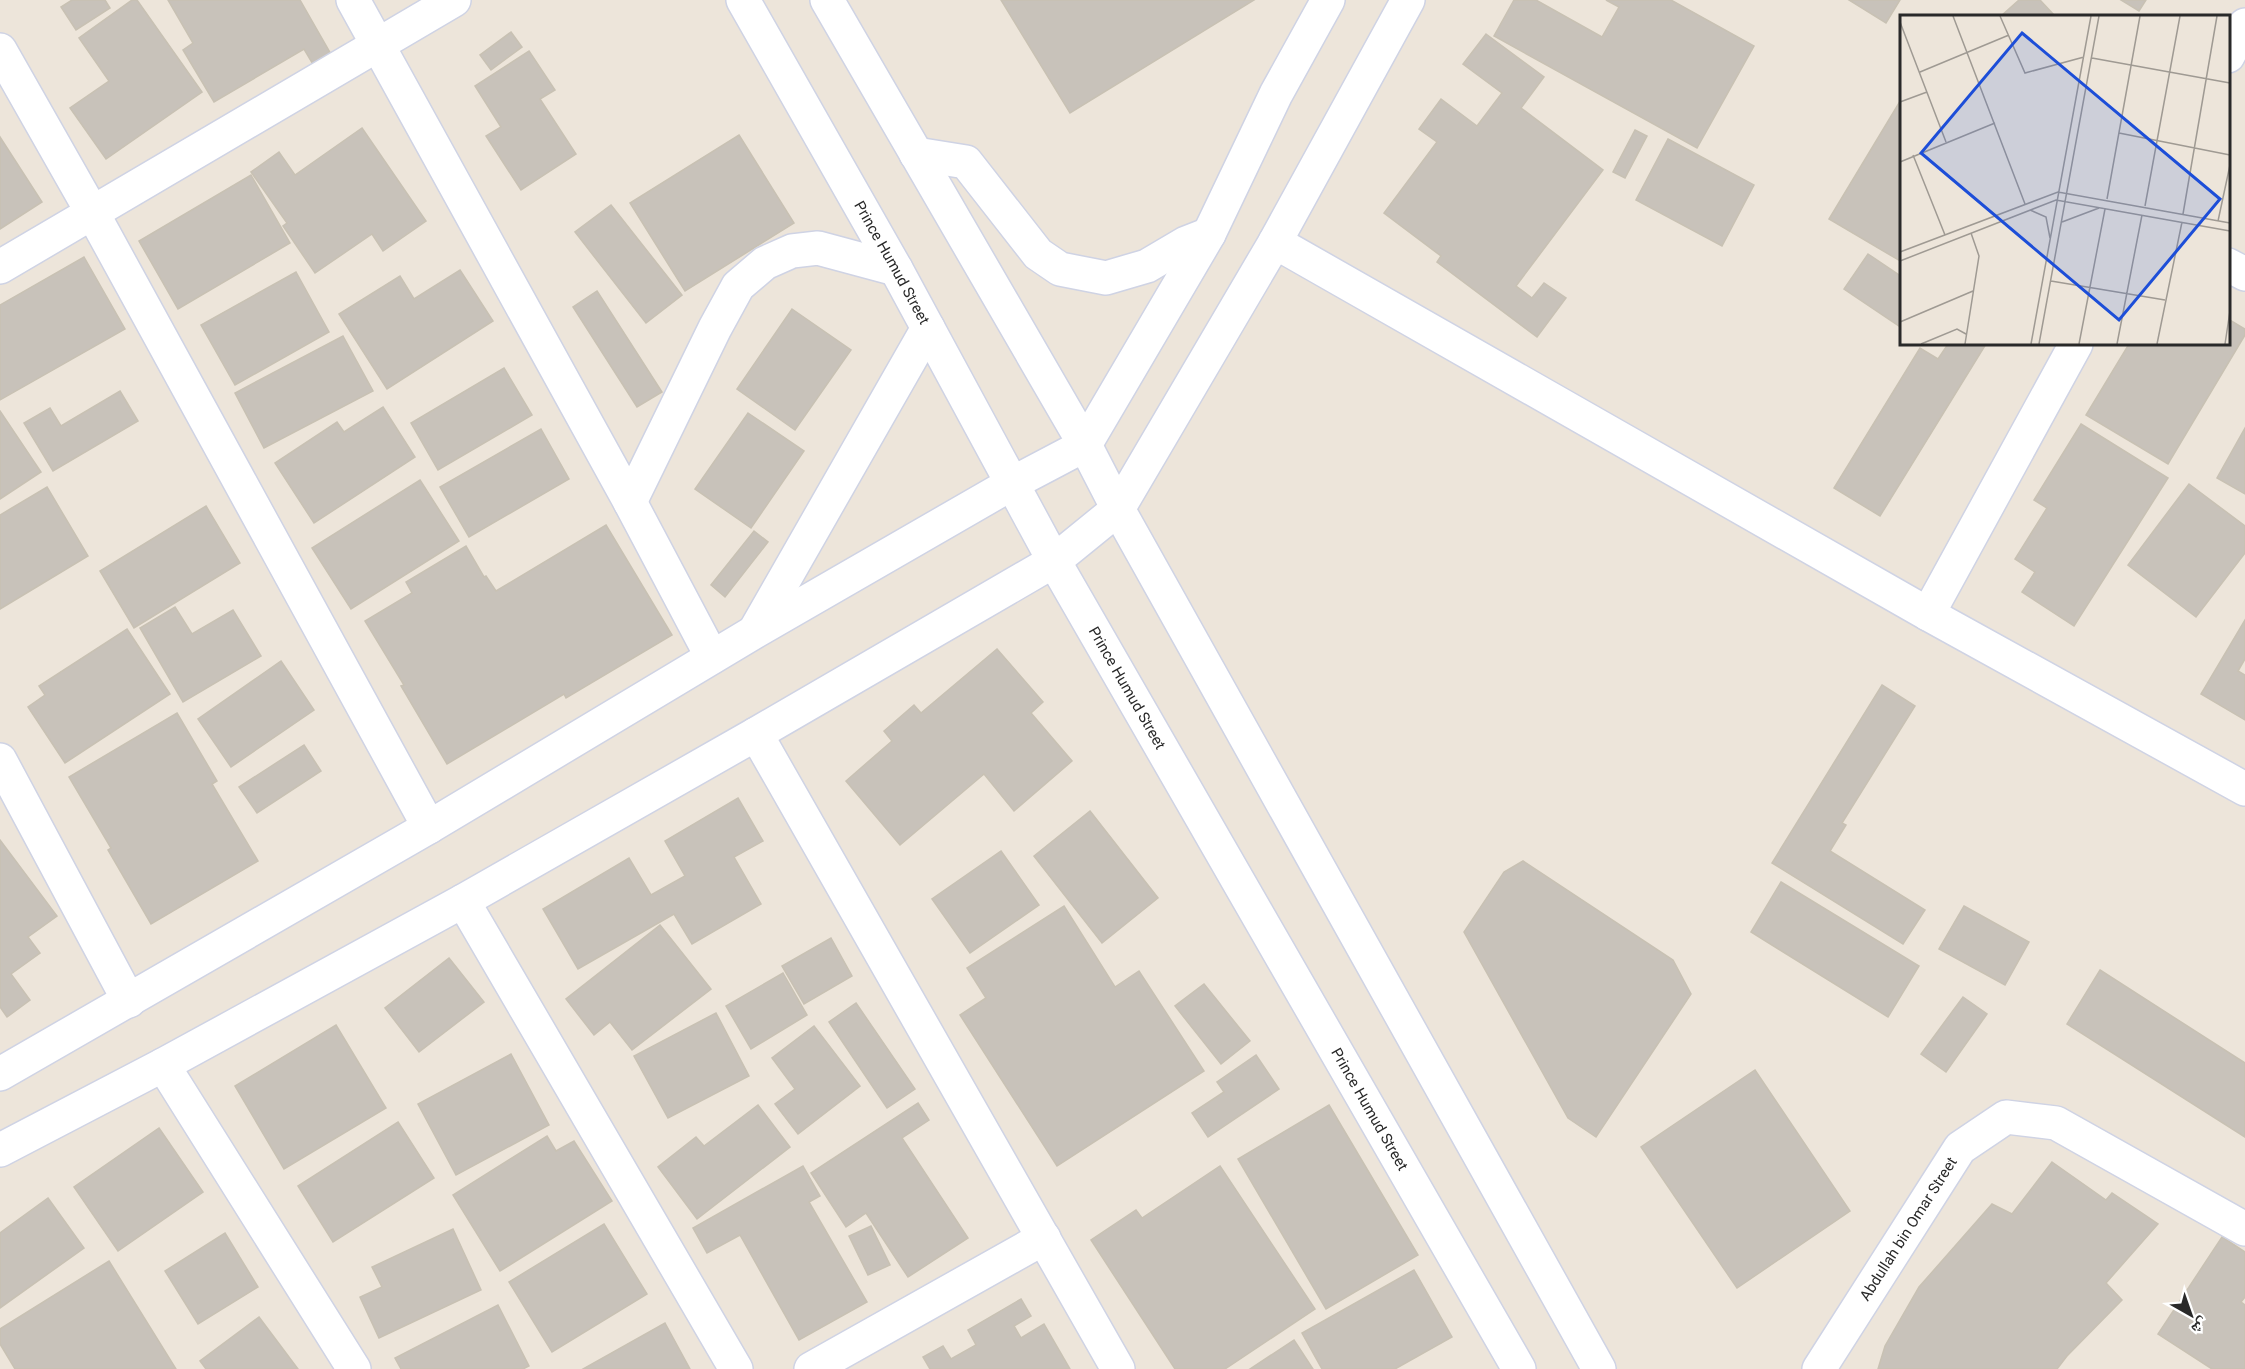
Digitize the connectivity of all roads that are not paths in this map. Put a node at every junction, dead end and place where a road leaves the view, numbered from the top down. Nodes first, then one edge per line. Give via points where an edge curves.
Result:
1 (353, 0) edge
2 (454, 0) edge
3 (743, 0) edge
4 (827, 0) edge
5 (1328, 0) edge
6 (1408, 0) edge
7 (2245, 25) edge
8 (378, 44) junction
9 (0, 50) edge
10 (2230, 54) edge
11 (916, 154) junction
12 (92, 212) junction
13 (1209, 234) junction
14 (1275, 242) junction
15 (2230, 266) edge
16 (0, 267) edge
17 (896, 269) junction
18 (2245, 274) edge
19 (928, 328) junction
20 (2075, 345) edge
21 (1085, 445) junction
22 (1011, 484) junction
23 (630, 502) junction
24 (1118, 509) junction
25 (1054, 561) junction
26 (1928, 614) junction
27 (756, 631) junction
28 (712, 657) junction
29 (756, 734) junction
30 (0, 760) edge
31 (2245, 789) edge
32 (429, 827) junction
33 (463, 901) junction
34 (129, 1000) junction
35 (164, 1065) junction
36 (0, 1074) edge
37 (0, 1150) edge
38 (2245, 1229) edge
39 (1044, 1238) junction
40 (354, 1369) edge
41 (736, 1369) edge
42 (812, 1369) edge
43 (1118, 1369) edge
44 (1519, 1369) edge
45 (1599, 1369) edge
46 (1819, 1369) edge

1 - 8 street
2 - 8 street
3 - 17 street, Prince Humud Street
4 - 11 street
5 - 13 street via 1276,94
6 - 14 street
7 - 10 street
8 - 12 street
8 - 23 street
9 - 12 street
11 - 13 street via 966,162 1038,254 1060,269 1106,278 1147,266
11 - 21 street
12 - 16 street
12 - 32 street
13 - 21 street
14 - 24 street
14 - 26 street
15 - 18 street
17 - 19 street, Prince Humud Street
17 - 23 street via 818,248 792,252 765,263 738,286
19 - 22 street, Prince Humud Street
19 - 27 street
20 - 26 street
21 - 22 street
21 - 24 street
22 - 25 street, Prince Humud Street
22 - 27 street
23 - 28 street
24 - 25 street
24 - 45 street
25 - 29 street
25 - 44 street, Prince Humud Street
26 - 31 street
27 - 28 street
28 - 32 street
29 - 33 street
29 - 39 street
30 - 34 street
32 - 34 street
33 - 35 street
33 - 41 street
34 - 36 street
35 - 37 street
35 - 40 street
38 - 46 street, Abdullah bin Omar Street via 2056,1123 2006,1117 1959,1148
39 - 42 street
39 - 43 street

